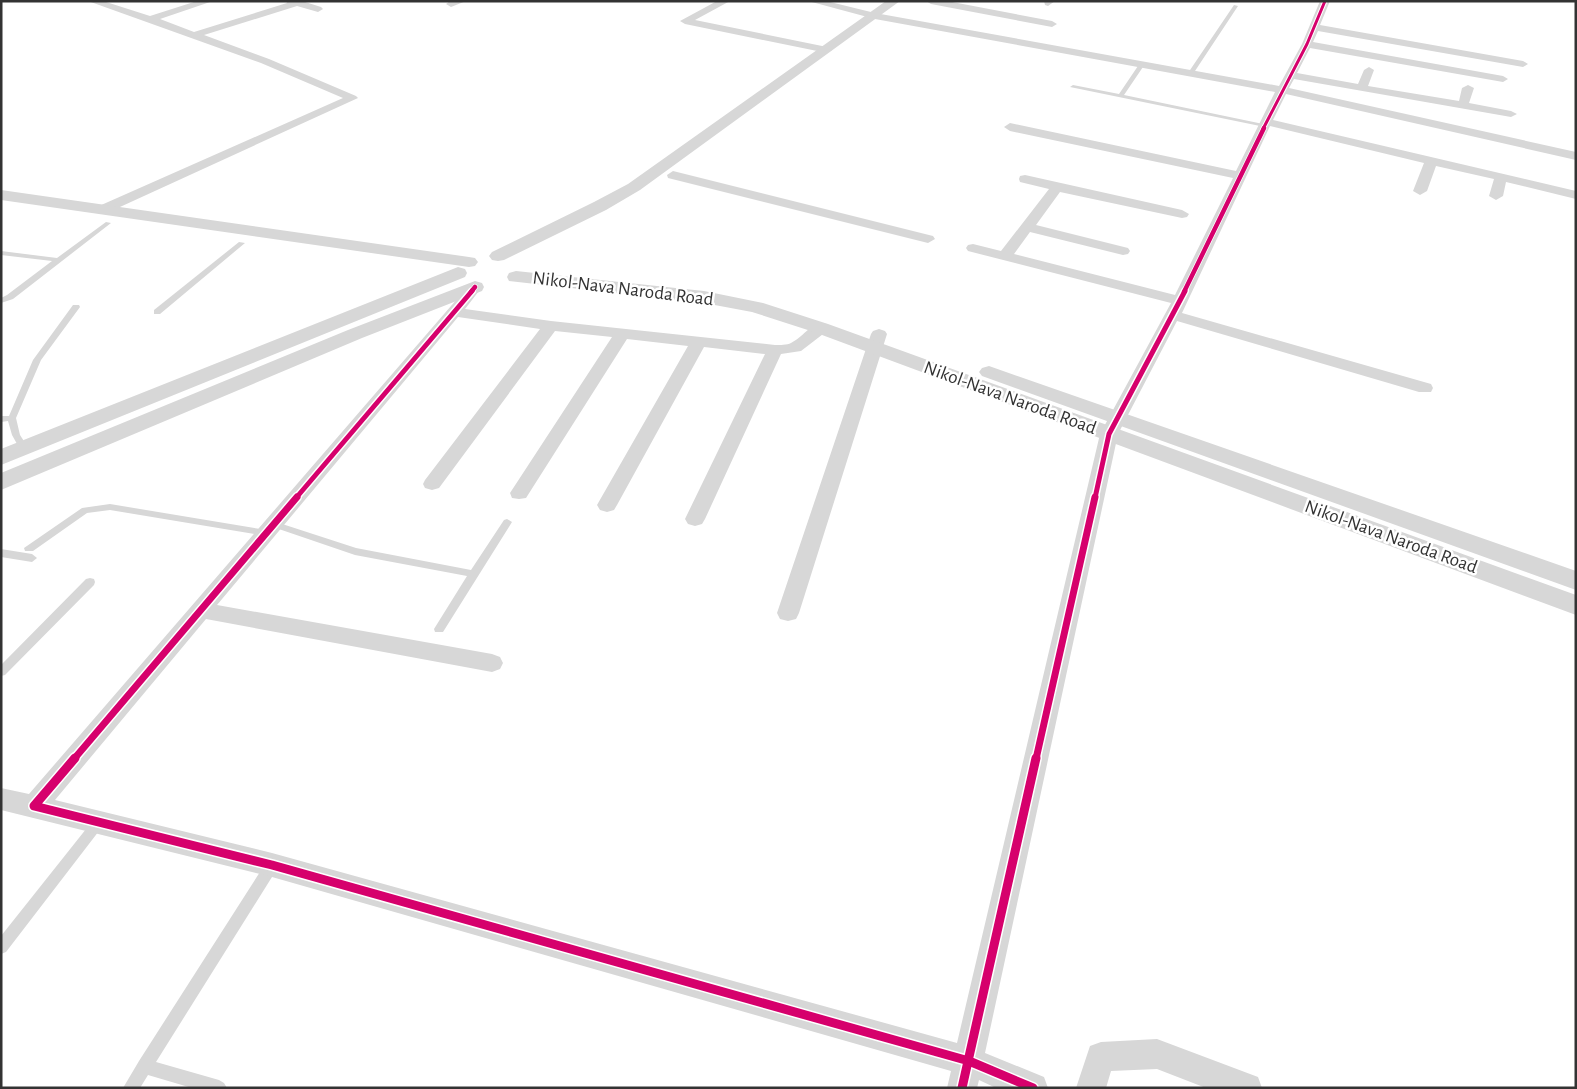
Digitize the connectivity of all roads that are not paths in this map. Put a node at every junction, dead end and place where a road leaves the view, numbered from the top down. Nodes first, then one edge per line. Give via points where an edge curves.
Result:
1 (93, 1) edge
2 (208, 1) edge
3 (461, 1) edge
4 (725, 1) edge
5 (813, 1) edge
6 (894, 1) edge
7 (911, 1) edge
8 (930, 1) edge
9 (1325, 1) edge
10 (293, 2) edge
11 (450, 4) dead end
12 (1236, 6) dead end
13 (318, 9) dead end
14 (882, 17) junction
15 (150, 19) junction
16 (1052, 24) dead end
17 (194, 35) junction
18 (1310, 36) junction
19 (827, 50) junction
20 (1142, 64) junction
21 (1523, 64) dead end
22 (1369, 70) dead end
23 (1191, 73) junction
24 (1503, 79) dead end
25 (1286, 82) junction
26 (1073, 87) dead end
27 (1362, 88) junction
28 (1121, 96) junction
29 (1518, 104) dead end
30 (1463, 106) junction
31 (1511, 114) dead end
32 (1266, 124) junction
33 (1010, 127) dead end
34 (1575, 153) edge
35 (1431, 160) junction
36 (673, 175) junction
37 (1240, 176) junction
38 (1501, 177) junction
39 (1025, 179) dead end
40 (1057, 187) junction
41 (1420, 191) dead end
42 (1, 195) edge
43 (1576, 195) edge
44 (1496, 196) dead end
45 (1, 208) edge
46 (1182, 214) dead end
47 (106, 216) junction
48 (1028, 227) junction
49 (572, 236) dead end
50 (928, 239) dead end
51 (241, 242) junction
52 (973, 248) dead end
53 (1123, 251) dead end
54 (1, 253) edge
55 (498, 256) junction
56 (1005, 256) junction
57 (58, 260) junction
58 (490, 277) junction
59 (1, 302) edge
60 (76, 307) dead end
61 (1176, 308) junction
62 (156, 312) dead end
63 (454, 312) junction
64 (551, 326) junction
65 (821, 328) junction
66 (623, 333) junction
67 (699, 341) junction
68 (877, 341) junction
69 (775, 350) junction
70 (1425, 388) dead end
71 (12, 418) junction
72 (1, 419) edge
73 (1113, 426) junction
74 (24, 449) junction
75 (1, 458) edge
76 (1, 482) edge
77 (432, 484) dead end
78 (519, 493) dead end
79 (607, 505) dead end
80 (695, 518) dead end
81 (507, 522) dead end
82 (270, 528) junction
83 (1, 552) edge
84 (474, 574) junction
85 (1576, 581) edge
86 (90, 582) dead end
87 (1576, 605) edge
88 (201, 610) junction
89 (788, 613) dead end
90 (439, 629) dead end
91 (492, 663) dead end
92 (1, 672) edge
93 (1, 799) edge
94 (34, 806) junction
95 (98, 822) junction
96 (272, 865) junction
97 (1, 947) edge
98 (144, 1066) junction
99 (966, 1074) edge
100 (131, 1088) edge
101 (219, 1088) edge
102 (1033, 1088) edge
103 (1091, 1088) edge
104 (1247, 1088) edge

1 - 15 street
2 - 15 street
3 - 11 street
4 - 19 street via 685,21
5 - 14 street
6 - 14 street
7 - 14 street
8 - 16 street
9 - 18 street
10 - 13 street
10 - 17 street
12 - 23 lane
14 - 19 street
14 - 20 street
14 - 36 street
15 - 17 street
17 - 47 street via 266,61 352,98
18 - 21 street
18 - 24 street
18 - 25 street
19 - 55 street via 634,187
20 - 23 street
20 - 28 lane
22 - 27 street
23 - 25 street
25 - 27 street
25 - 32 street
25 - 34 street
26 - 28 lane
27 - 30 street via 1414,93
28 - 32 lane
29 - 30 street via 1467,91
30 - 31 street
32 - 35 street
32 - 37 street
33 - 37 street
35 - 38 street
35 - 41 street
36 - 49 street via 650,192
36 - 50 street
37 - 61 street
38 - 43 street
38 - 44 street
39 - 40 street
40 - 46 street
40 - 48 street
42 - 47 street
45 - 47 street
47 - 51 street
47 - 57 lane
47 - 58 street
48 - 53 street
48 - 56 street
51 - 58 street
51 - 62 lane
52 - 56 street
54 - 57 lane
55 - 58 street via 487,256
55 - 58 street via 516,260
56 - 61 street
57 - 59 lane
58 - 63 street
58 - 65 street, Nikol-Nava Naroda Road via 704,298 756,307
58 - 68 street via 713,287 766,298
58 - 74 street
58 - 76 street
60 - 71 lane via 37,360
61 - 70 street
61 - 73 street
63 - 64 street
63 - 82 street
64 - 66 street
64 - 77 street
65 - 68 street, Nikol-Nava Naroda Road
65 - 69 street via 795,348
66 - 67 street
66 - 78 street
67 - 69 street
67 - 79 street
68 - 73 street, Nikol-Nava Naroda Road
68 - 89 street
69 - 80 street
71 - 72 lane
71 - 74 lane
73 - 85 street
73 - 87 street, Nikol-Nava Naroda Road
73 - 99 street
74 - 75 street
81 - 84 lane
82 - 83 lane via 110,507 85,510 31,553
82 - 84 lane via 355,551
82 - 88 street
84 - 90 lane
86 - 92 lane
88 - 91 street
88 - 94 street
93 - 94 street
94 - 95 street
95 - 96 street
95 - 97 lane
96 - 98 lane
96 - 99 street
98 - 100 lane
98 - 101 lane
99 - 102 street
103 - 104 street via 1101,1057 1157,1054

